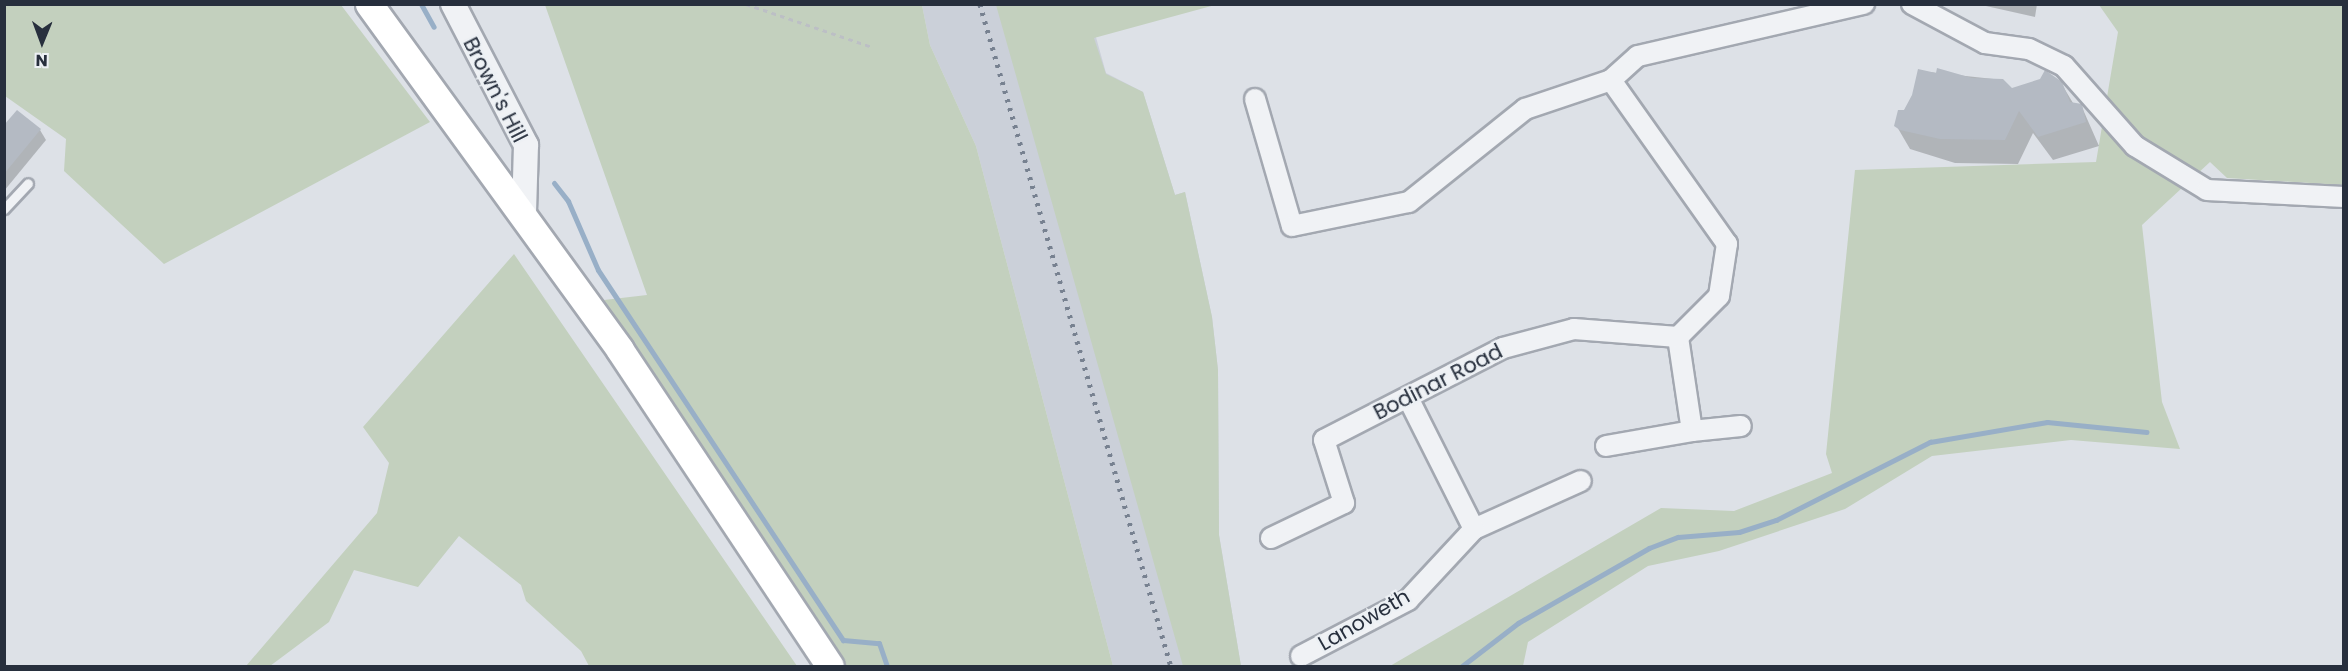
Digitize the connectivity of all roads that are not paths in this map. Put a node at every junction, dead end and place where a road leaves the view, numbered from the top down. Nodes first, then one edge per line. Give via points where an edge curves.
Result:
1 (369, 4) edge
2 (453, 4) edge
3 (1864, 4) edge
4 (1912, 4) edge
5 (1611, 80) junction
6 (1255, 99) dead end
7 (28, 183) dead end
8 (2343, 197) edge
9 (4, 209) edge
10 (524, 214) junction
11 (1678, 337) junction
12 (1408, 398) junction
13 (1741, 426) dead end
14 (1692, 431) junction
15 (1606, 446) dead end
16 (1581, 481) dead end
17 (1474, 528) junction
18 (1271, 538) dead end
19 (1301, 656) dead end
20 (830, 666) edge

1 - 10 main road
2 - 10 street, Brown's Hill via 526,146
3 - 5 street via 1638,56
4 - 8 street via 1984,43 2029,49 2064,66 2135,146 2207,190
5 - 6 street via 1525,109 1409,202 1292,226
5 - 11 street via 1727,243 1719,296
7 - 9 lane
10 - 20 main road
11 - 12 street, Bodinar Road via 1574,329 1503,348
11 - 14 street
12 - 17 street
12 - 18 street, Bodinar Road via 1323,440 1344,503
13 - 14 street
14 - 15 street
16 - 17 street, Lanoweth
17 - 19 street, Lanoweth via 1408,600

